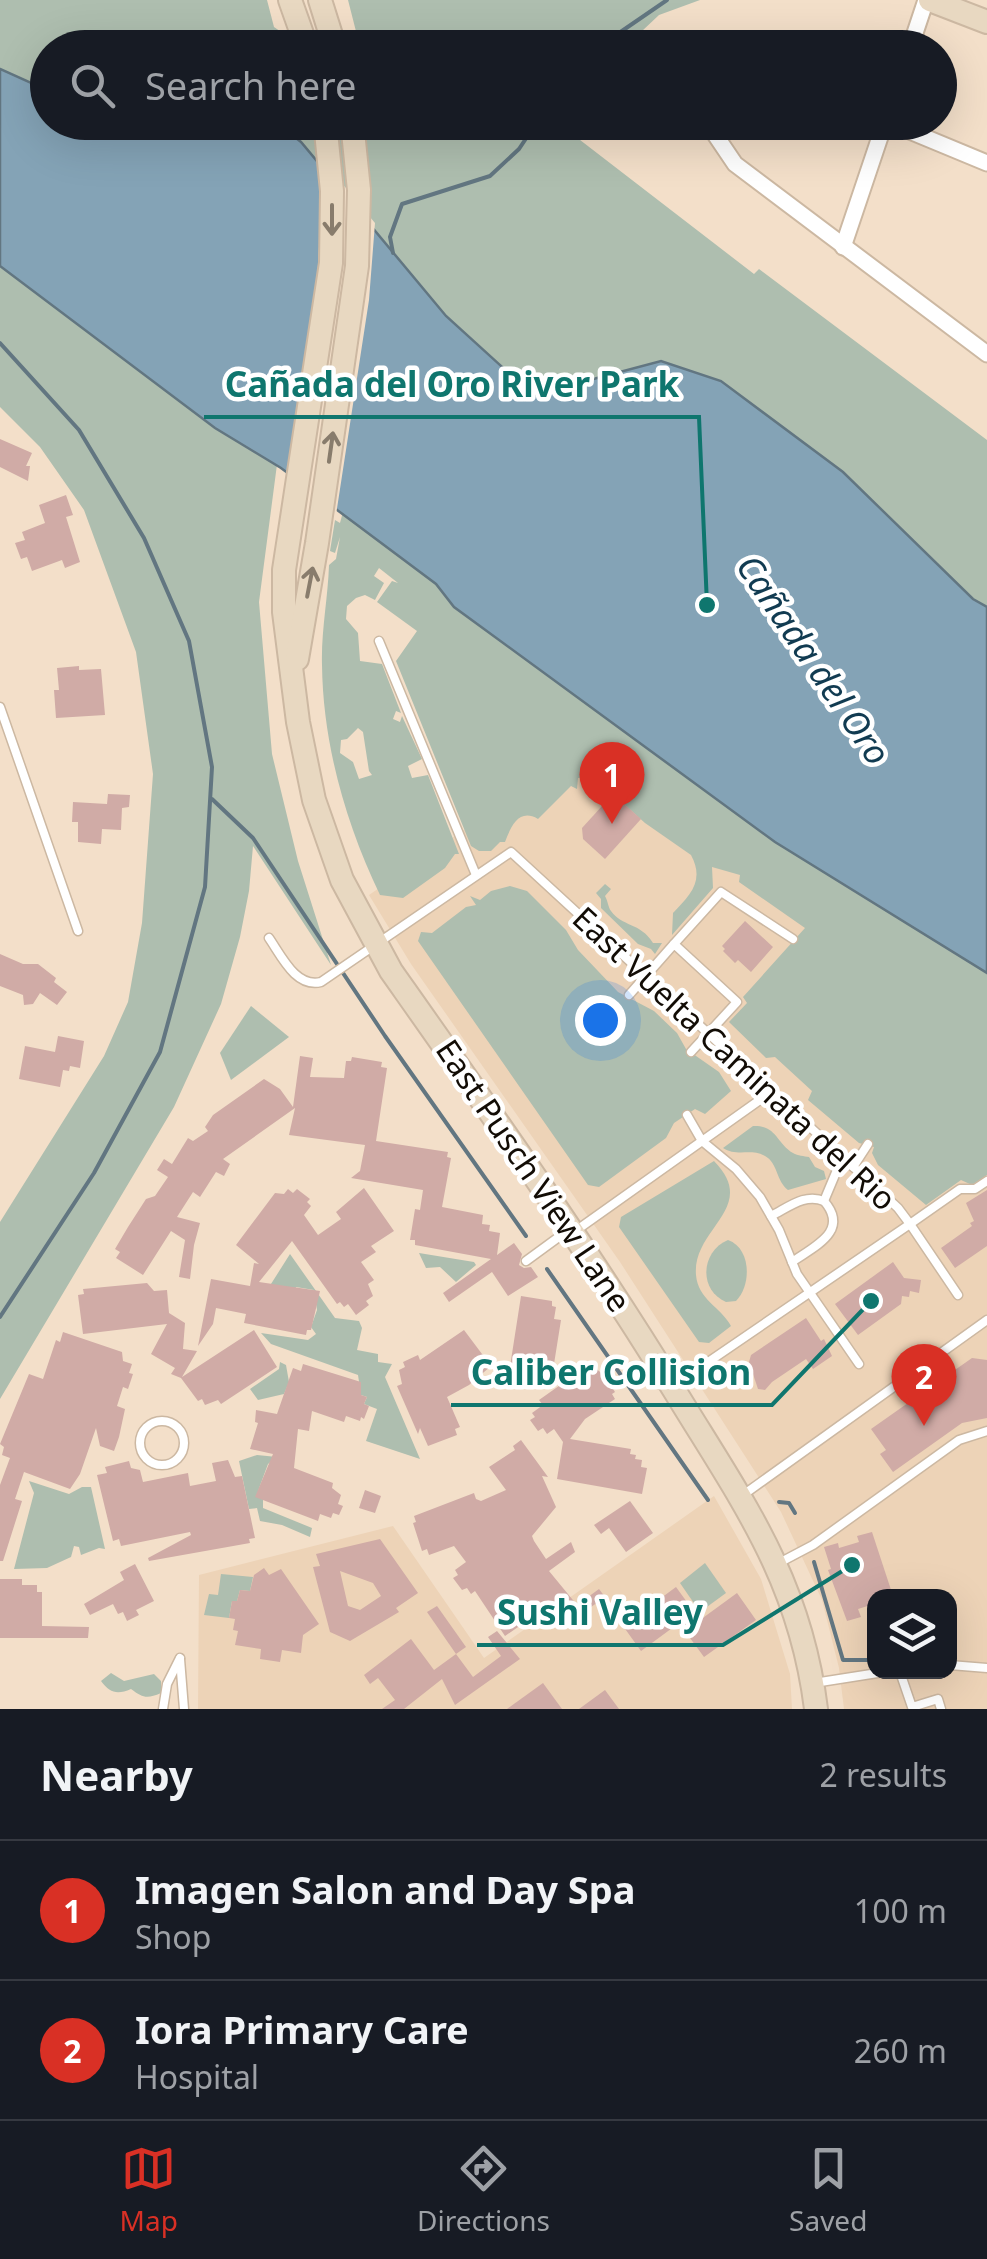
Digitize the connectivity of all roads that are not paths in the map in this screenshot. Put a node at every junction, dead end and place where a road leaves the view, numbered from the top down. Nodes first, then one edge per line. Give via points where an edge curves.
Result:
1 (290, 0) edge
2 (320, 0) edge
3 (928, 0) edge
4 (987, 22) edge
5 (301, 30) edge
6 (329, 30) edge
7 (917, 30) edge
8 (327, 140) edge
9 (354, 140) edge
10 (724, 140) edge
11 (880, 140) edge
12 (929, 140) edge
13 (987, 164) edge
14 (843, 247) junction
15 (987, 354) edge
16 (379, 641) dead end
17 (295, 690) junction
18 (0, 707) edge
19 (476, 875) junction
20 (78, 930) dead end
21 (269, 938) dead end
22 (792, 939) dead end
23 (375, 944) junction
24 (674, 944) junction
25 (645, 974) junction
26 (629, 995) dead end
27 (707, 1035) junction
28 (691, 1052) dead end
29 (770, 1092) junction
30 (687, 1115) dead end
31 (702, 1141) junction
32 (868, 1144) dead end
33 (853, 1167) junction
34 (837, 1170) dead end
35 (987, 1181) edge
36 (824, 1201) junction
37 (771, 1216) junction
38 (910, 1224) junction
39 (573, 1230) junction
40 (526, 1261) dead end
41 (792, 1262) junction
42 (810, 1293) junction
43 (958, 1295) dead end
44 (987, 1320) edge
45 (859, 1364) dead end
46 (672, 1386) junction
47 (987, 1430) edge
48 (176, 1460) joint
49 (740, 1497) junction
50 (777, 1564) junction
51 (957, 1666) edge
52 (987, 1668) edge
53 (867, 1675) edge
54 (902, 1679) edge
55 (813, 1683) junction
56 (908, 1708) edge
57 (163, 1709) edge
58 (184, 1709) edge
59 (816, 1709) edge
60 (941, 1709) edge

1 - 5 main road
2 - 6 main road
3 - 4 main road
3 - 7 street
8 -> 17 main road, East Pusch View Lane via 330,263 282,595
17 -> 9 main road, East Pusch View Lane via 358,251
10 - 14 street via 735,164
11 - 14 street
12 - 13 street
14 - 15 street
16 - 19 lane
17 - 23 main road, East Pusch View Lane via 325,837
18 - 20 lane
19 - 23 lane, East Vuelta Caminata del Rio
19 - 25 lane, East Vuelta Caminata del Rio via 511,852
21 - 23 lane, East Vuelta Caminata del Rio via 310,984
22 - 24 lane via 721,892
23 - 39 main road, East Pusch View Lane
24 - 25 lane
24 - 27 lane via 737,1002
25 - 26 lane
25 - 27 lane, East Vuelta Caminata del Rio
27 - 28 lane
27 - 29 lane, East Vuelta Caminata del Rio
29 - 31 lane
29 - 33 lane, East Vuelta Caminata del Rio
30 - 31 lane
31 - 37 lane via 736,1169
31 - 39 lane
32 - 33 lane
33 - 38 lane, East Vuelta Caminata del Rio
34 - 36 lane
35 - 38 lane via 960,1189
36 - 37 lane via 804,1199
36 - 41 lane via 834,1212 834,1226
37 - 41 lane
38 - 42 lane, East Vuelta Caminata del Rio
38 - 43 lane
39 - 40 lane
39 - 46 main road, East Pusch View Lane
41 - 42 lane
42 - 45 lane
42 - 46 lane, East Vuelta Caminata del Rio
44 - 49 lane
46 - 49 main road, East Pusch View Lane
47 - 50 lane via 958,1440
48 - 48 lane via 184,1444 181,1432 166,1422 148,1426 141,1442 147,1459 158,1465
49 - 50 main road, East Pusch View Lane
50 - 55 main road, East Pusch View Lane via 801,1626
51 - 52 lane
53 - 55 lane
54 - 56 lane
55 - 59 main road, East Pusch View Lane
56 - 60 lane via 938,1699
57 - 58 lane via 166,1684 180,1658

